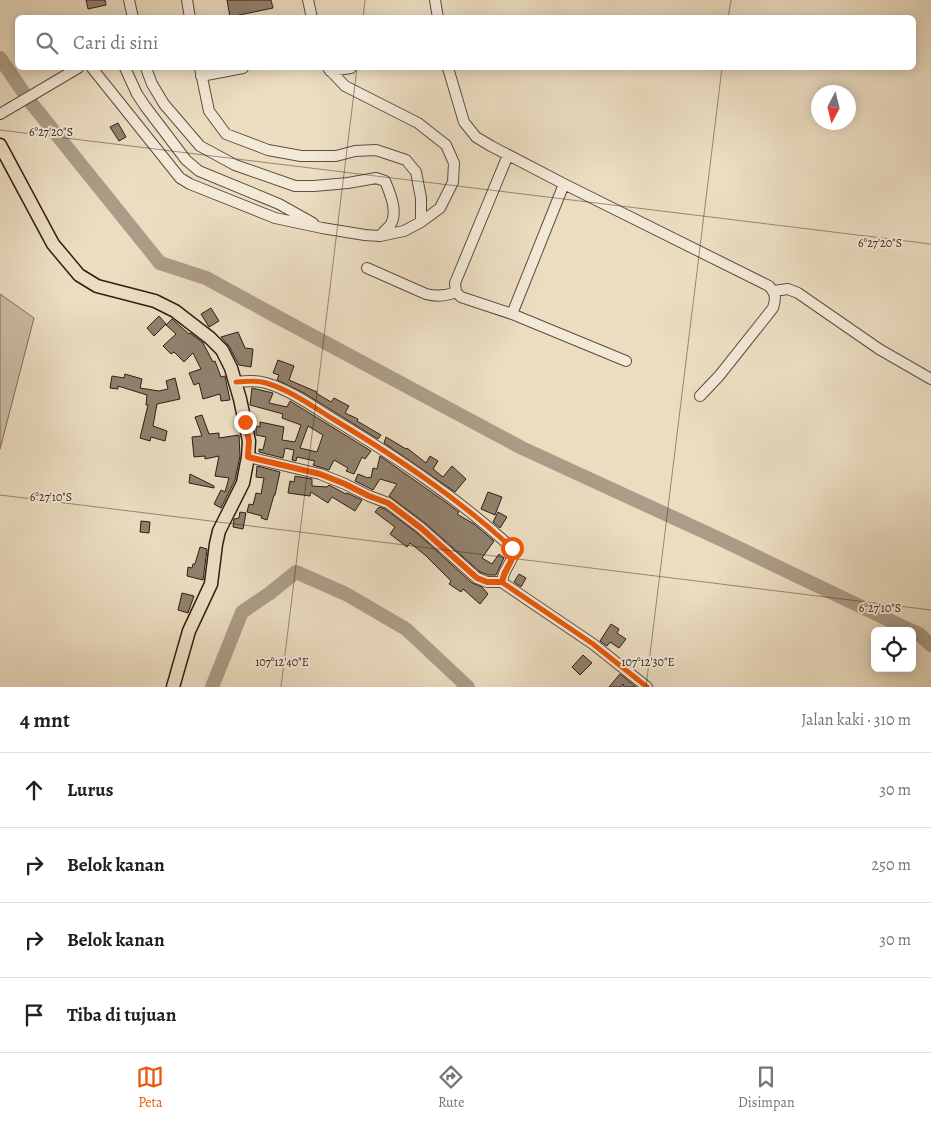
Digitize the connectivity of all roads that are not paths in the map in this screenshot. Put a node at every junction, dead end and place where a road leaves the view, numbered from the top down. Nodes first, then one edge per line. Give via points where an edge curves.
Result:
1 (129, 0) edge
2 (187, 0) edge
3 (308, 0) edge
4 (435, 0) edge
5 (132, 15) edge
6 (190, 15) edge
7 (311, 15) edge
8 (438, 15) edge
9 (75, 70) edge
10 (94, 70) edge
11 (126, 70) edge
12 (147, 70) edge
13 (222, 70) edge
14 (330, 70) edge
15 (449, 70) edge
16 (200, 72) edge
17 (145, 106) junction
18 (0, 114) edge
19 (130, 117) junction
20 (0, 145) edge
21 (508, 155) junction
22 (212, 176) junction
23 (564, 184) junction
24 (206, 190) junction
25 (422, 222) junction
26 (322, 228) junction
27 (380, 236) junction
28 (367, 268) dead end
29 (456, 292) junction
30 (774, 292) junction
31 (512, 314) junction
32 (626, 361) dead end
33 (931, 379) edge
34 (236, 382) junction
35 (700, 396) dead end
36 (248, 457) junction
37 (502, 582) junction
38 (173, 687) edge
39 (647, 687) edge

1 - 5 street
2 - 6 street
3 - 7 street
4 - 8 street
9 - 18 street
10 - 19 street
11 - 17 street
12 - 27 street via 164,104 200,146 235,165 295,186 376,178 385,181 394,212 391,223
13 - 16 street
14 - 25 street via 345,86 418,123 446,145 454,163 453,182 440,208
15 - 21 street via 464,122 476,137
16 - 25 street via 209,111 226,134 268,150 301,156 336,156 376,150 406,160 416,172
17 - 19 street
17 - 22 street via 186,160 199,171
19 - 24 street via 180,178
20 - 34 main road via 53,244 71,267 97,286 156,301 198,328 217,344
21 - 23 street
21 - 29 street via 455,283
22 - 24 street
22 - 26 street via 279,204
23 - 30 street via 769,286
23 - 31 street
24 - 26 street via 275,218
25 - 27 street via 404,231
26 - 27 street
28 - 29 street via 426,294 444,296
29 - 31 street via 461,297
30 - 33 street via 791,289 879,349
30 - 35 street via 773,308
31 - 32 street
34 - 36 main road via 249,441
34 - 37 street via 260,382 296,397 401,461 488,525 514,552
36 - 37 street via 320,474 388,503 477,578
36 - 38 main road via 243,483 219,531 211,584 190,630
37 - 39 street via 593,644

